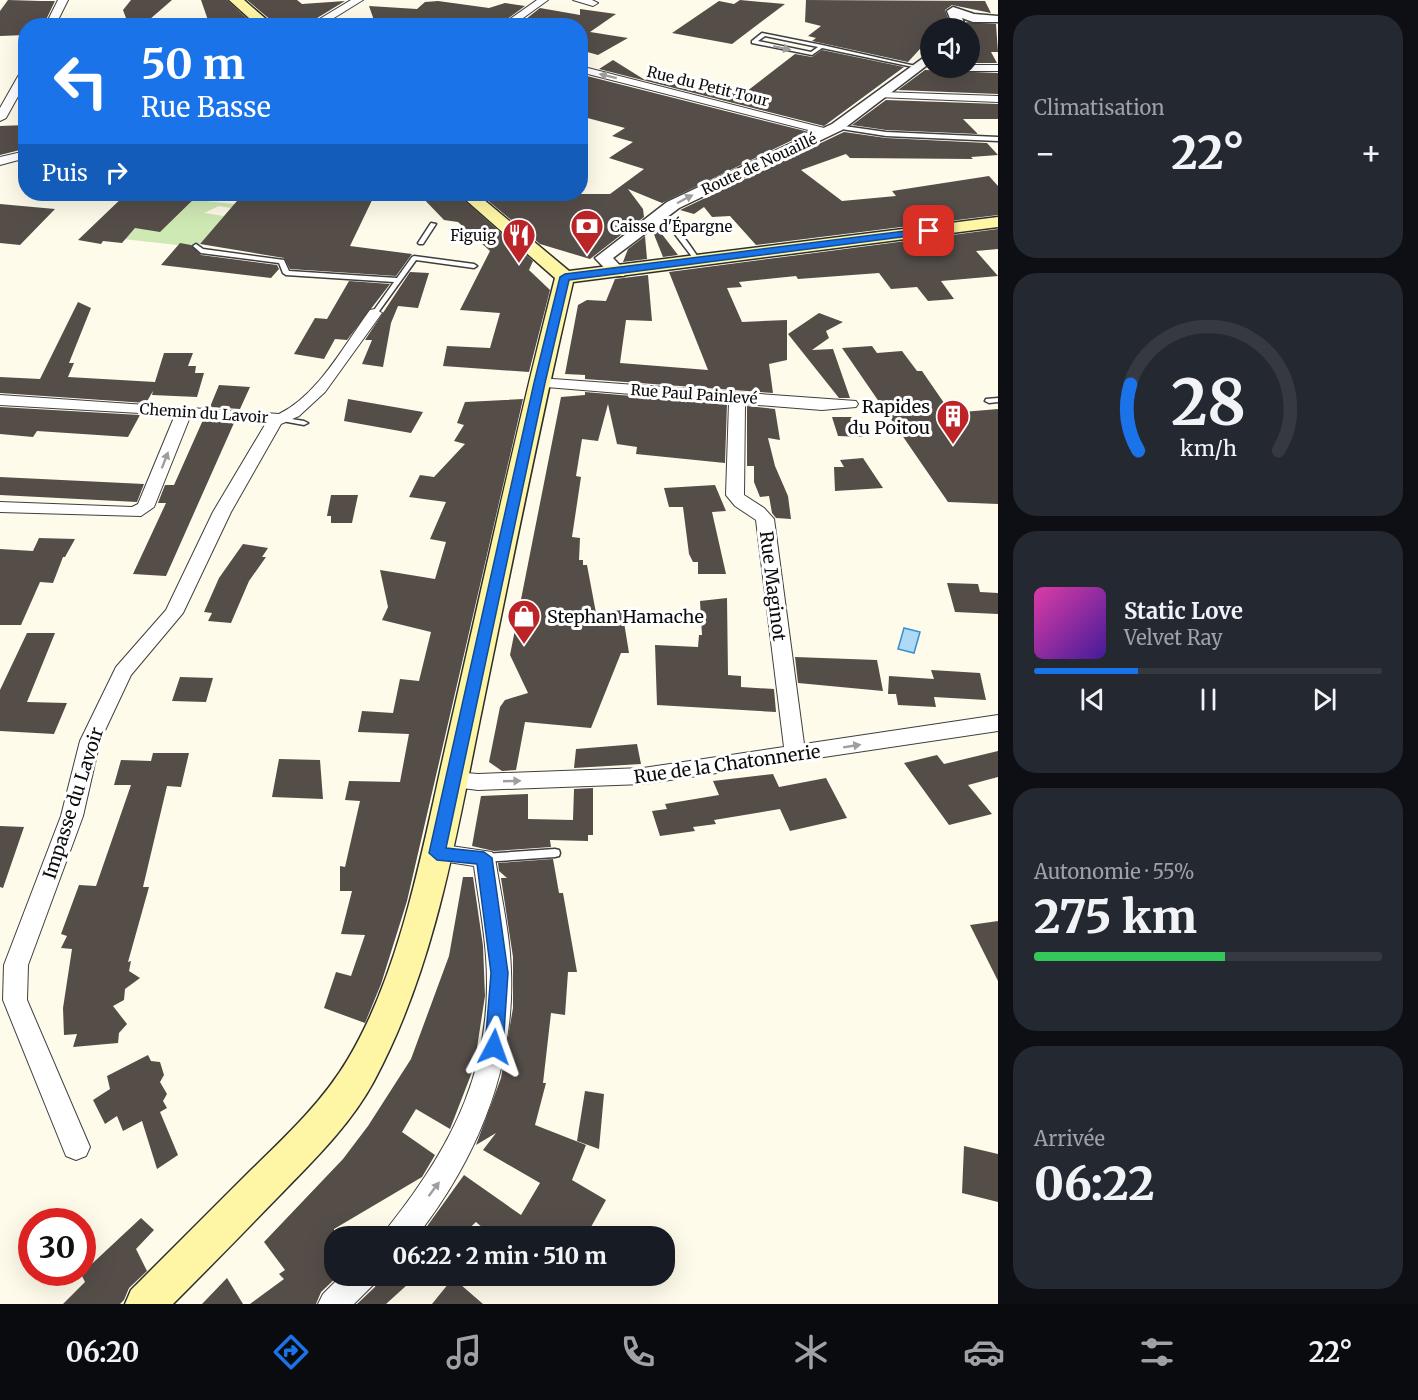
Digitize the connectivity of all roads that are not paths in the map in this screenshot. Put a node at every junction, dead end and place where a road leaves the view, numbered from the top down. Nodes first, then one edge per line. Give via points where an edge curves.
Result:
1 (63, 0) edge
2 (236, 0) edge
3 (357, 0) edge
4 (543, 0) edge
5 (578, 0) edge
6 (593, 3) dead end
7 (950, 6) edge
8 (54, 18) edge
9 (257, 18) edge
10 (327, 18) edge
11 (517, 18) edge
12 (997, 19) edge
13 (980, 26) edge
14 (822, 46) junction
15 (920, 63) edge
16 (920, 68) edge
17 (980, 68) edge
18 (998, 68) edge
19 (588, 71) edge
20 (18, 85) edge
21 (881, 95) junction
22 (998, 99) edge
23 (0, 118) edge
24 (832, 130) junction
25 (998, 139) edge
26 (18, 155) edge
27 (0, 160) edge
28 (475, 201) edge
29 (651, 221) junction
30 (998, 222) edge
31 (433, 224) dead end
32 (421, 243) dead end
33 (195, 246) dead end
34 (698, 261) junction
35 (474, 266) dead end
36 (618, 272) junction
37 (565, 277) junction
38 (399, 280) junction
39 (375, 313) joint
40 (539, 383) junction
41 (738, 397) junction
42 (0, 400) edge
43 (998, 400) edge
44 (989, 401) dead end
45 (849, 404) dead end
46 (184, 412) junction
47 (279, 419) junction
48 (304, 423) dead end
49 (0, 507) edge
50 (998, 723) edge
51 (795, 755) junction
52 (454, 780) junction
53 (437, 853) junction
54 (555, 853) dead end
55 (484, 858) junction
56 (76, 1147) dead end
57 (407, 1226) edge
58 (352, 1286) edge
59 (145, 1304) edge
60 (333, 1304) edge

1 - 8 street
2 - 9 main road
3 - 10 street
4 - 11 street
5 - 6 street
7 - 12 street via 973,18
12 - 13 street
14 -> 14 lane via 764,34 754,42 812,54
14 - 15 lane
16 - 21 street, Route de Nouaillé
17 - 18 street
24 -> 19 street, Rue du Petit Tour
20 - 23 street
21 - 22 street
21 - 24 street, Route de Nouaillé
24 - 25 lane
29 -> 24 street, Route de Nouaillé via 691,196
26 - 27 street
28 - 37 main road
29 - 34 lane via 673,228
29 - 36 street, Route de Nouaillé via 603,258
30 - 34 main road
31 - 32 lane
33 - 38 lane via 201,251 282,261 286,273
34 - 36 main road
35 - 38 lane, Chemin du Lavoir via 414,258
36 - 37 main road
37 - 40 main road
38 - 39 lane, Chemin du Lavoir
39 - 47 street, Chemin du Lavoir via 334,370 296,413
40 - 41 street, Rue Paul Painlevé
40 - 52 main road
41 - 45 street, Rue Paul Painlevé
41 - 51 street, Rue Maginot via 735,495 765,519
42 - 46 street, Chemin du Lavoir
43 - 44 lane
46 - 47 street, Chemin du Lavoir
49 -> 46 street via 94,512 135,512 145,507
47 - 48 lane
47 - 56 street, Impasse du Lavoir via 222,512 174,613 123,672 99,721 90,741 72,816 16,965 15,1000
51 -> 50 street, Rue de la Chatonnerie
52 -> 51 street, Rue de la Chatonnerie via 625,778
52 - 53 main road
53 - 55 street
53 - 59 main road via 409,957 386,1019 360,1072 302,1146
54 - 55 lane
57 -> 55 street via 442,1179 489,1071 500,973
58 - 60 street

